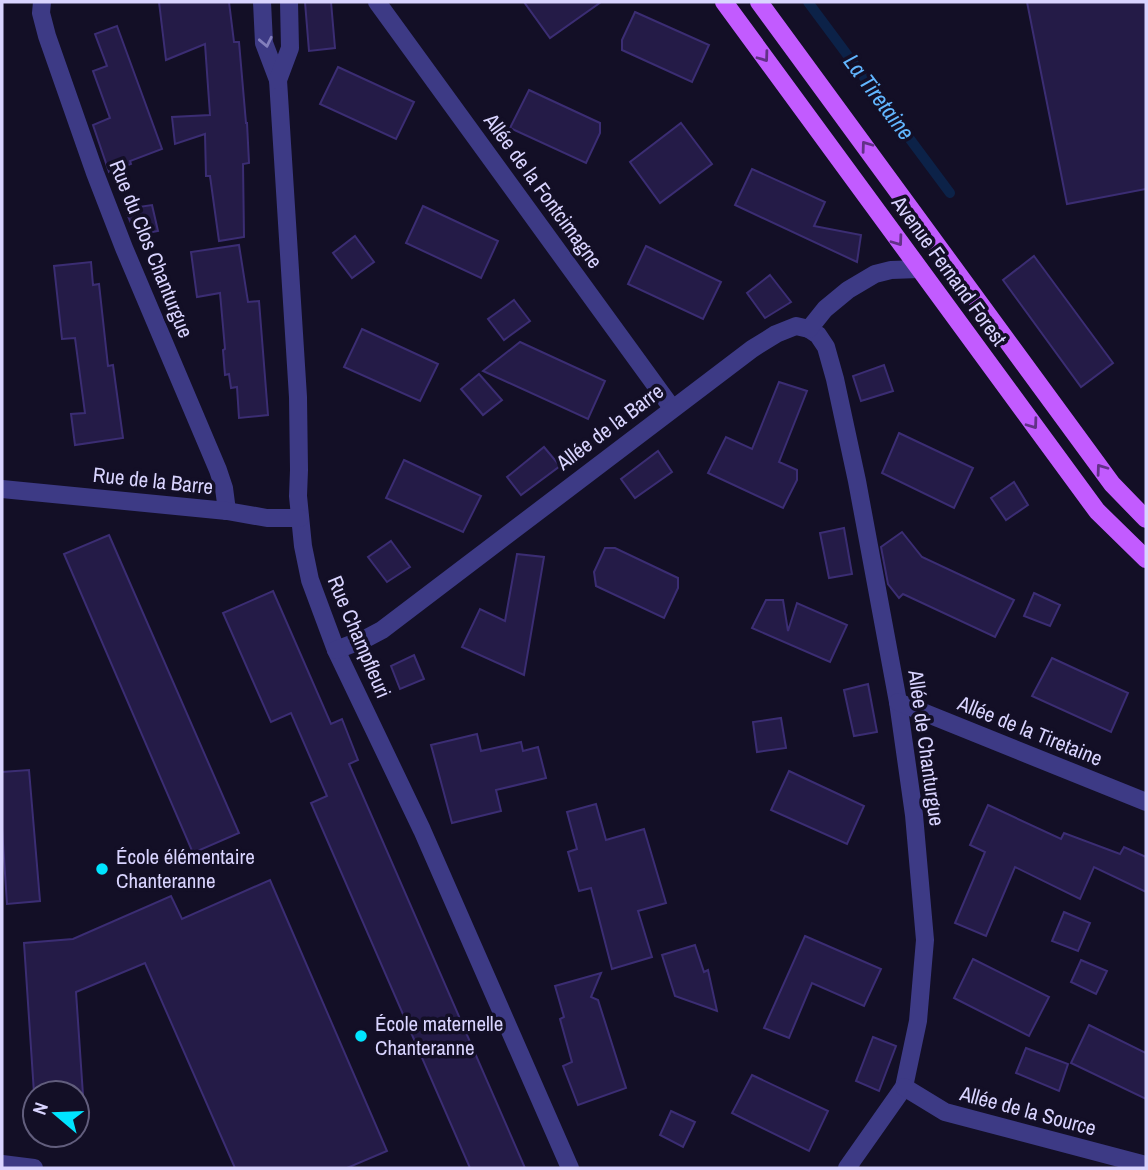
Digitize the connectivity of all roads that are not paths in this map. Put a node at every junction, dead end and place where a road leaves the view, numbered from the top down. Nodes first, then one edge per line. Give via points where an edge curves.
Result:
1 (42, 2) edge
2 (262, 2) edge
3 (289, 2) edge
4 (377, 2) edge
5 (724, 2) edge
6 (759, 2) edge
7 (278, 80) junction
8 (919, 269) junction
9 (809, 329) junction
10 (672, 408) junction
11 (2, 489) edge
12 (227, 511) junction
13 (300, 518) junction
14 (1146, 519) edge
15 (1146, 559) edge
16 (336, 650) junction
17 (898, 702) junction
18 (1146, 802) edge
19 (904, 1087) junction
20 (2, 1164) edge
21 (1146, 1165) edge
22 (34, 1168) edge
23 (570, 1168) edge
24 (846, 1168) edge

1 - 12 street, Rue du Clos Chanturgue via 47,36 95,173 218,470
2 -> 7 street, Rue Champfleuri via 264,43
3 - 7 street, Rue Champfleuri via 290,47
4 - 10 street, Allée de la Fontcimagne
5 -> 8 main road, Avenue Fernand Forest
14 -> 6 main road, Avenue Fernand Forest via 1112,484
7 - 13 street, Rue Champfleuri via 298,397
8 - 9 street via 876,274 848,290
8 -> 15 main road, Avenue Fernand Forest via 1097,511
9 - 10 street, Allée de la Barre via 796,326 776,334
9 - 17 street, Allée de Chanturgue via 826,347 835,379
10 - 16 street, Allée de la Barre via 382,630
11 - 12 street, Rue de la Barre
12 - 13 street, Rue de la Barre
13 - 16 street, Rue Champfleuri via 310,580
16 - 23 street, Rue Champfleuri via 422,830
17 - 18 street, Allée de la Tiretaine
17 - 19 street, Allée de Chanturgue via 925,940 918,1021
19 - 21 street, Allée de la Source via 945,1112
19 - 24 street, Allée de Chanturgue
20 - 22 street

